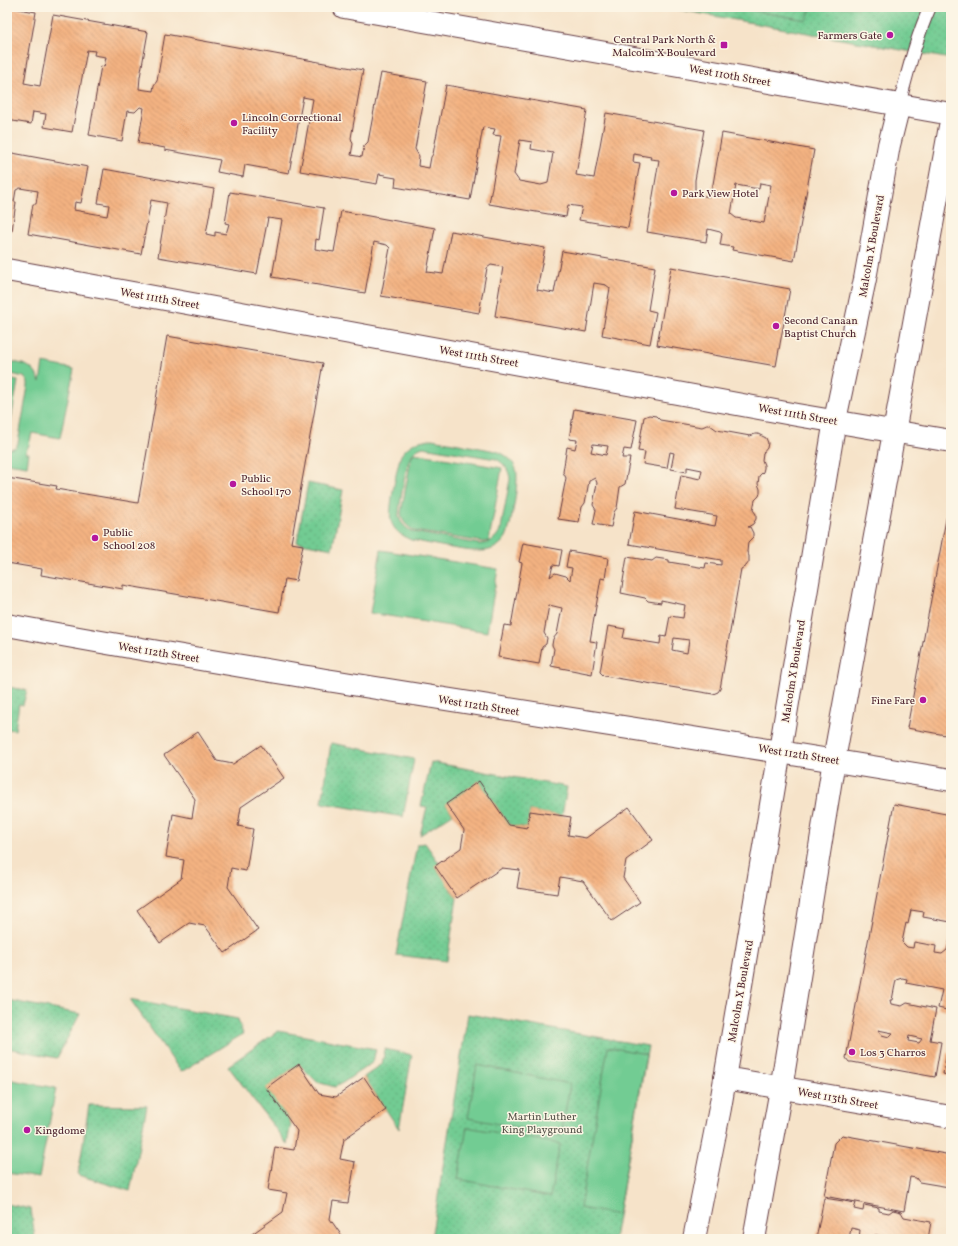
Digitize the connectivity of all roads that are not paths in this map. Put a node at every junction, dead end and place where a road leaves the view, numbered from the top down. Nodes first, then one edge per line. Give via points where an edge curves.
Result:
1 (344, 7) edge
2 (930, 7) edge
3 (899, 105) junction
4 (951, 114) edge
5 (951, 121) edge
6 (7, 270) edge
7 (835, 420) junction
8 (894, 431) junction
9 (951, 441) edge
10 (7, 625) edge
11 (780, 751) junction
12 (834, 760) junction
13 (951, 780) edge
14 (725, 1078) junction
15 (780, 1089) junction
16 (951, 1117) edge
17 (694, 1239) edge
18 (754, 1239) edge

1 - 3 main road, West 110th Street
2 - 3 lane via 923,21
3 - 4 main road, West 110th Street
3 - 7 main road, Malcolm X Boulevard via 889,145 866,279
5 - 8 main road
6 - 7 main road, West 111th Street
7 - 8 main road, West 111th Street
7 - 11 main road, Malcolm X Boulevard
8 - 9 main road, West 111th Street
8 - 12 main road
10 - 11 main road, West 112th Street via 102,643 580,721
11 - 12 main road, West 112th Street
11 - 14 main road, Malcolm X Boulevard
12 - 13 main road, West 112th Street
12 - 15 main road
14 - 15 main road, West 113th Street
14 - 17 main road, Malcolm X Boulevard
15 - 16 main road, West 113th Street
15 - 18 main road

